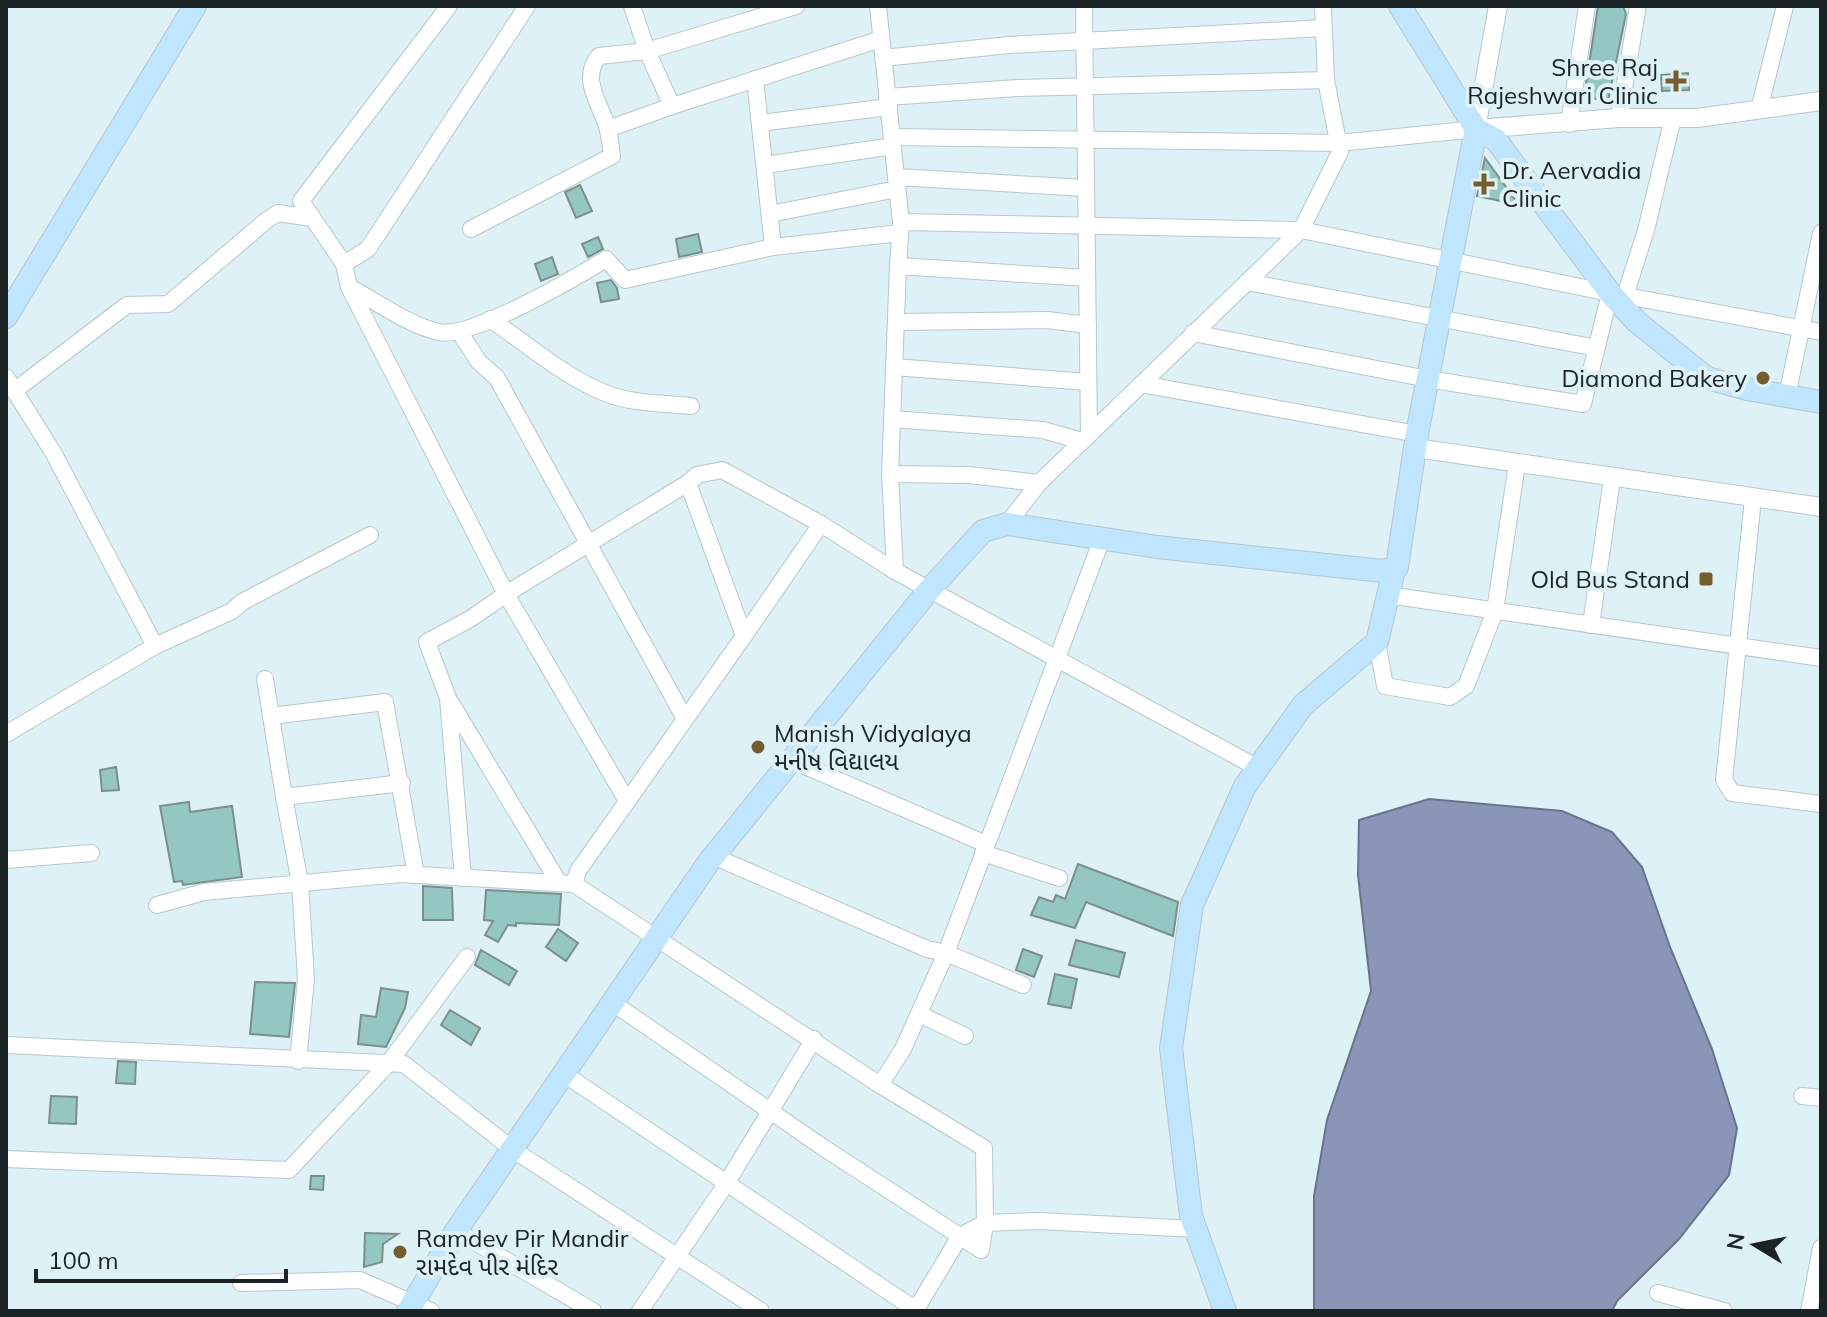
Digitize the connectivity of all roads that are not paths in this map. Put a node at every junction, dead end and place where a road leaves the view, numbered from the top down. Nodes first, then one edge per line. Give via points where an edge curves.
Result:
1 (195, 6) edge
2 (449, 6) edge
3 (527, 6) edge
4 (632, 6) edge
5 (796, 6) edge
6 (878, 6) edge
7 (1084, 6) edge
8 (1323, 6) edge
9 (1400, 6) edge
10 (1498, 6) edge
11 (1587, 6) edge
12 (1638, 6) edge
13 (1785, 6) edge
14 (1324, 28) junction
15 (881, 39) junction
16 (1085, 42) junction
17 (647, 51) junction
18 (883, 58) junction
19 (755, 79) junction
20 (1326, 80) junction
21 (1085, 86) junction
22 (1821, 101) edge
23 (888, 102) junction
24 (672, 106) junction
25 (1759, 110) junction
26 (1619, 118) junction
27 (1673, 118) junction
28 (760, 123) junction
29 (1569, 124) junction
30 (608, 129) junction
31 (1476, 129) junction
32 (1086, 139) junction
33 (893, 142) junction
34 (1339, 143) junction
35 (765, 165) junction
36 (897, 183) junction
37 (1086, 188) junction
38 (770, 214) junction
39 (312, 218) junction
40 (900, 227) junction
41 (1087, 227) junction
42 (471, 229) dead end
43 (1301, 230) junction
44 (1821, 233) edge
45 (773, 247) junction
46 (1450, 260) junction
47 (344, 264) junction
48 (898, 266) junction
49 (1087, 278) junction
50 (1247, 282) junction
51 (349, 287) junction
52 (1618, 295) junction
53 (1439, 316) junction
54 (6, 317) edge
55 (490, 319) junction
56 (896, 322) junction
57 (1088, 325) junction
58 (1799, 328) junction
59 (1821, 332) edge
60 (460, 333) junction
61 (1193, 333) junction
62 (1597, 348) junction
63 (894, 367) junction
64 (1428, 379) junction
65 (1088, 382) junction
66 (10, 384) edge
67 (1141, 384) junction
68 (1787, 396) junction
69 (1821, 402) edge
70 (691, 406) dead end
71 (892, 419) junction
72 (1085, 437) junction
73 (1416, 441) junction
74 (1517, 464) junction
75 (890, 474) junction
76 (1612, 479) junction
77 (688, 483) junction
78 (1039, 483) junction
79 (1753, 499) junction
80 (1821, 507) edge
81 (821, 524) junction
82 (1007, 524) junction
83 (370, 535) dead end
84 (1102, 539) junction
85 (588, 544) junction
86 (1394, 570) junction
87 (895, 571) junction
88 (929, 590) junction
89 (506, 594) junction
90 (1388, 595) junction
91 (1495, 611) junction
92 (1591, 625) junction
93 (744, 636) junction
94 (1377, 642) junction
95 (155, 646) junction
96 (1735, 647) junction
97 (1055, 658) junction
98 (1821, 658) edge
99 (265, 679) dead end
100 (448, 698) junction
101 (271, 716) junction
102 (685, 719) junction
103 (6, 734) edge
104 (791, 760) junction
105 (1258, 768) junction
106 (402, 783) junction
107 (284, 797) junction
108 (627, 801) junction
109 (1821, 804) edge
110 (985, 848) junction
111 (91, 853) dead end
112 (713, 856) junction
113 (6, 860) edge
114 (416, 875) junction
115 (463, 878) junction
116 (1059, 878) dead end
117 (300, 883) junction
118 (566, 884) junction
119 (157, 905) dead end
120 (656, 939) junction
121 (946, 953) junction
122 (467, 957) dead end
123 (1023, 985) dead end
124 (613, 1003) junction
125 (919, 1014) junction
126 (965, 1036) dead end
127 (814, 1039) junction
128 (6, 1045) edge
129 (298, 1061) junction
130 (388, 1064) junction
131 (564, 1074) junction
132 (880, 1085) junction
133 (1802, 1096) dead end
134 (1821, 1098) edge
135 (772, 1112) junction
136 (512, 1149) junction
137 (6, 1159) edge
138 (726, 1184) junction
139 (985, 1223) junction
140 (1196, 1229) junction
141 (456, 1231) junction
142 (960, 1236) junction
143 (1821, 1248) edge
144 (677, 1257) junction
145 (241, 1283) dead end
146 (1658, 1293) dead end
147 (418, 1308) edge
148 (916, 1310) edge
149 (593, 1311) edge
150 (640, 1311) edge
151 (761, 1311) edge
152 (1225, 1311) edge
153 (1724, 1311) edge
154 (1809, 1311) edge

1 - 54 main road
2 - 39 street via 301,201
3 - 47 street via 368,249
4 - 17 street
5 - 17 street
6 - 15 street
7 - 16 street
8 - 14 street
9 - 31 main road
10 - 31 street
11 - 29 street
12 - 26 street
13 - 25 street
14 - 16 street
14 - 20 street
15 - 18 street
15 - 19 street
16 - 18 street
16 - 21 street
17 - 24 street
17 - 30 street via 599,56 592,65 590,83
18 - 23 street
19 - 24 street
19 - 28 street
20 - 21 street
20 - 34 street
21 - 23 street
21 - 32 street
22 - 25 street
23 - 28 street
23 - 33 street
24 - 30 street
25 - 27 street
26 - 27 street
26 - 29 street
27 - 52 street via 1654,200
28 - 35 street
29 - 31 street
30 - 42 street via 612,156
31 - 34 street
31 - 46 main road
31 - 52 main road via 1496,140
32 - 33 street
32 - 34 street
32 - 37 street
33 - 35 street
33 - 36 street
34 - 43 street via 1340,152
35 - 38 street
36 - 37 street
36 - 38 street
36 - 40 street
37 - 41 street
38 - 45 street
39 - 47 street
39 - 66 street via 278,213 168,304 127,305
40 - 41 street
40 - 45 street
40 - 48 street
41 - 43 street
41 - 49 street
43 - 46 street
43 - 50 street
44 - 58 street
45 - 55 street via 625,280 606,259
46 - 52 street
46 - 53 main road
47 - 51 street
48 - 49 street
48 - 56 street
49 - 57 street
50 - 53 street
50 - 61 street
51 - 60 street via 400,316 439,332
51 - 89 street
52 - 58 street
52 - 62 street
52 - 68 main road via 1637,322 1707,378
53 - 62 street
53 - 64 main road
55 - 60 street
55 - 70 street via 562,371 607,394 653,405
56 - 57 street via 1047,320
56 - 63 street
57 - 65 street
58 - 59 street
58 - 68 street
60 - 85 street via 497,378
61 - 64 street
61 - 67 street
62 - 64 street via 1583,404
63 - 65 street
63 - 71 street
64 - 73 main road
65 - 72 street
66 - 95 street via 54,454
67 - 72 street
67 - 73 street
68 - 69 main road
71 - 72 street
71 - 75 street
72 - 78 street
73 - 74 street
73 - 86 main road
74 - 76 street
74 - 91 street
75 - 78 street
75 - 87 street
76 - 79 street
76 - 92 street
77 - 81 street via 697,475 722,470
77 - 85 street
77 - 93 street
78 - 82 street
79 - 80 street
79 - 96 street
81 - 87 street
81 - 93 street
82 - 84 main road
82 - 88 main road via 983,531
83 - 95 street via 232,611
84 - 86 main road
84 - 97 street
85 - 89 street
85 - 102 street
86 - 90 main road
87 - 88 street
88 - 97 street
88 - 104 main road
89 - 100 street via 427,642
89 - 108 street
90 - 91 street
90 - 94 main road
91 - 92 street
91 - 94 street via 1466,686 1450,697 1385,686
92 - 96 street
93 - 102 street
94 - 105 main road via 1303,705
95 - 103 street
96 - 98 street
96 - 109 street via 1724,780 1732,793
97 - 105 street
97 - 110 street
99 - 101 street
100 - 115 street
100 - 118 street
101 - 106 street via 385,702
101 - 107 street
102 - 108 street
104 - 110 street
104 - 112 main road
105 - 140 main road via 1192,905 1171,1048
106 - 107 street
106 - 114 street
107 - 117 street
108 - 118 street
110 - 116 street
110 - 121 street
111 - 113 street
112 - 120 main road
112 - 121 street
114 - 115 street
114 - 117 street
115 - 118 street
117 - 119 street via 204,892
117 - 129 street via 306,979
118 - 120 street
120 - 124 main road
120 - 127 street
121 - 123 street
121 - 125 street
122 - 130 street
124 - 131 main road
124 - 135 street
125 - 126 street
125 - 132 street
127 - 132 street
127 - 135 street
128 - 129 street
129 - 130 street
130 - 136 street via 404,1064
130 - 137 street via 289,1170
131 - 136 main road
131 - 138 street
132 - 139 street via 984,1148
133 - 134 street
135 - 138 street
135 - 142 street
136 - 141 main road
136 - 144 street
138 - 144 street
138 - 148 street
139 - 140 street
139 - 142 street via 981,1250
140 - 152 main road
141 - 147 main road
141 - 149 street
142 - 148 street
143 - 154 street
144 - 150 street
144 - 151 street
145 - 147 street via 360,1280
146 - 153 street

